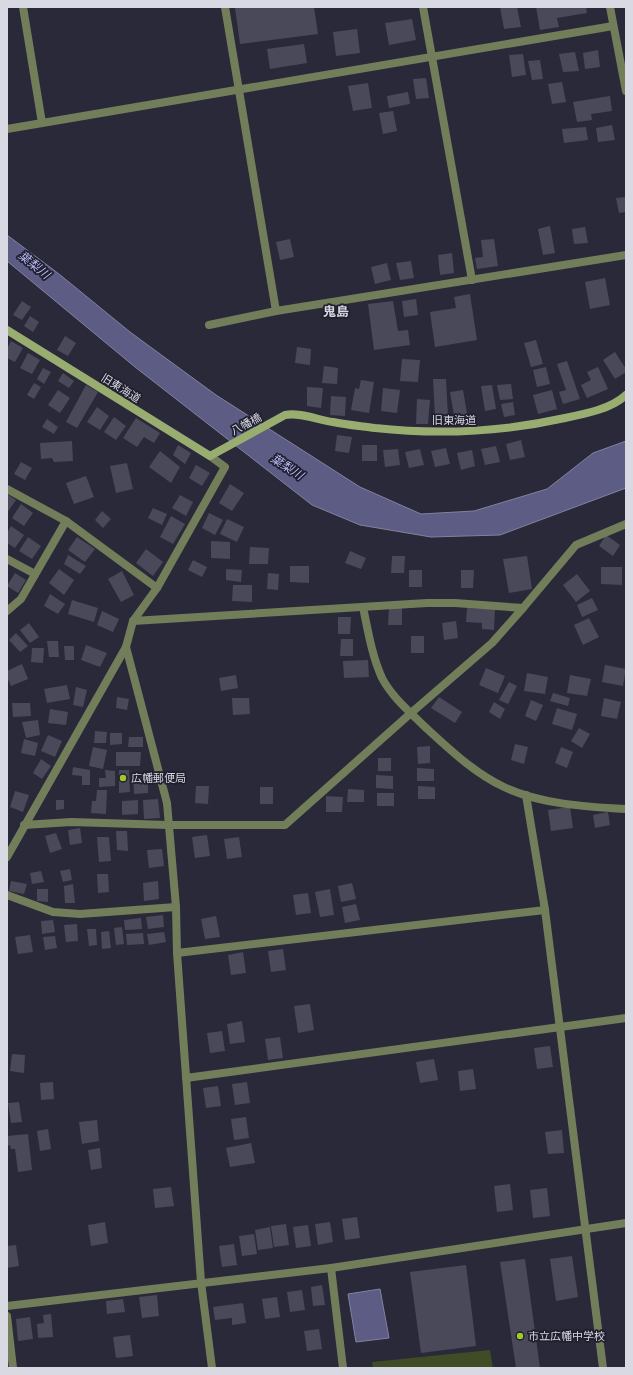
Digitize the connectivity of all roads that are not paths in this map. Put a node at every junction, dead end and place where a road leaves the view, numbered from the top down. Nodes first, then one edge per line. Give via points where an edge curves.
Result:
1 (23, 7) edge
2 (225, 7) edge
3 (423, 7) edge
4 (610, 7) edge
5 (613, 26) junction
6 (433, 57) junction
7 (238, 91) junction
8 (626, 91) edge
9 (42, 123) junction
10 (7, 129) edge
11 (626, 255) edge
12 (472, 280) junction
13 (276, 311) junction
14 (209, 325) dead end
15 (7, 330) edge
16 (626, 395) edge
17 (279, 419) joint
18 (210, 456) junction
19 (7, 489) edge
20 (66, 521) junction
21 (626, 524) edge
22 (7, 559) edge
23 (35, 574) junction
24 (157, 588) junction
25 (363, 608) junction
26 (523, 608) junction
27 (7, 611) edge
28 (133, 621) junction
29 (126, 647) junction
30 (411, 713) junction
31 (526, 795) junction
32 (626, 809) edge
33 (24, 825) junction
34 (168, 825) junction
35 (7, 857) edge
36 (7, 895) edge
37 (176, 907) junction
38 (546, 910) junction
39 (177, 953) junction
40 (626, 1018) edge
41 (561, 1028) junction
42 (186, 1078) junction
43 (626, 1223) edge
44 (586, 1228) junction
45 (331, 1268) junction
46 (201, 1282) junction
47 (7, 1306) edge
48 (7, 1316) edge
49 (13, 1368) edge
50 (212, 1368) edge
51 (343, 1368) edge
52 (603, 1368) edge

1 - 9 street
2 - 7 street
3 - 6 street
4 - 5 street
5 - 6 street
5 - 8 street
6 - 7 street
6 - 12 street
7 - 9 street
7 - 13 street
9 - 10 street
11 - 12 street
12 - 13 street
13 - 14 street
15 - 18 main road, 旧東海道
16 - 17 main road, 旧東海道 via 613,404 580,415 527,426 480,431 377,428 293,414
17 - 18 main road, 八幡橋
18 - 24 street via 225,467
19 - 20 street
20 - 23 street
20 - 24 street
21 - 26 street via 576,545
22 - 23 street
23 - 27 street via 21,599
24 - 28 street
25 - 26 street via 455,603
25 - 28 street
25 - 30 street via 375,658 383,678 394,696
26 - 30 street via 492,643
28 - 29 street
29 - 33 street
29 - 34 street via 167,803
30 - 31 street via 485,776 502,787
30 - 34 street via 285,825
31 - 32 street
31 - 38 street
33 - 34 street via 71,822
33 - 35 street
34 - 37 street
36 - 37 street via 53,912 80,914
37 - 39 street
38 - 39 street
38 - 41 street
39 - 42 street
40 - 41 street
41 - 42 street
41 - 44 street
42 - 46 street
43 - 44 street
44 - 45 street
44 - 52 street
45 - 46 street
45 - 51 street
46 - 47 street
46 - 50 street
48 - 49 street

